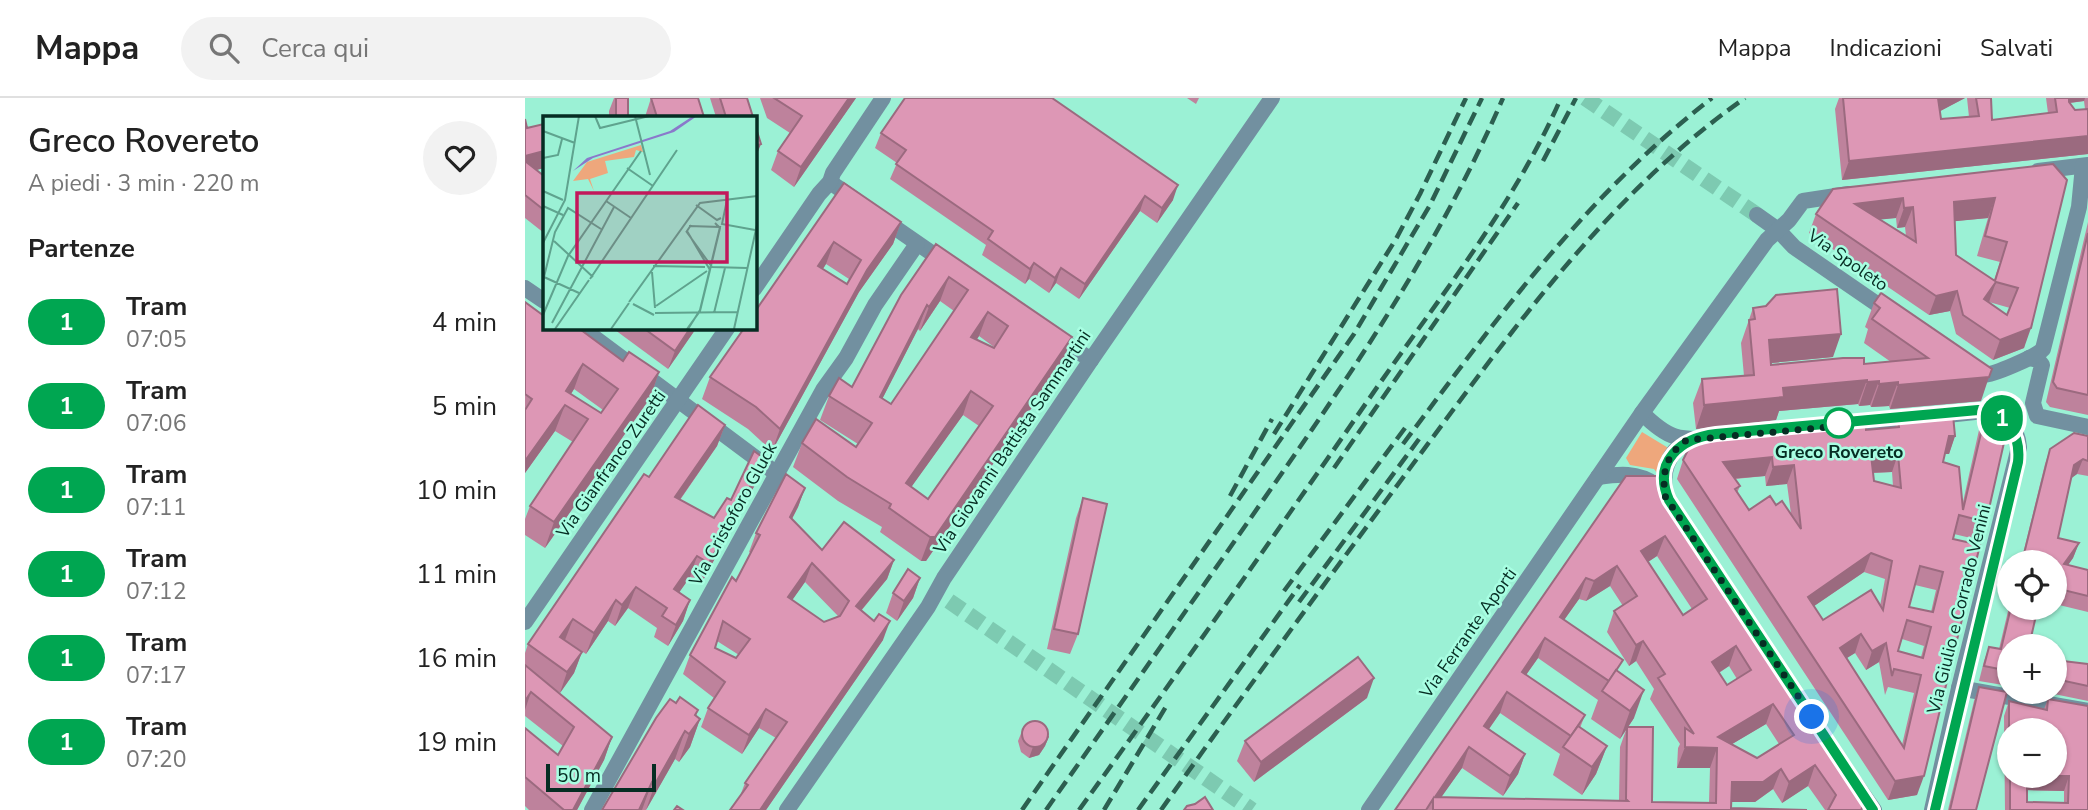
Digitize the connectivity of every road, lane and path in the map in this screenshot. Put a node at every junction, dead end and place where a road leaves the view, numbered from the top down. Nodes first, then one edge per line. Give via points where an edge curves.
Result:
1 (883, 98) edge
2 (1272, 98) edge
3 (2085, 166) edge
4 (2024, 173) edge
5 (830, 182) junction
6 (1862, 192) edge
7 (1757, 215) tunnel mouth
8 (1778, 230) junction
9 (918, 244) junction
10 (961, 274) edge
11 (756, 286) edge
12 (525, 288) edge
13 (543, 301) edge
14 (1903, 322) edge
15 (1038, 325) edge
16 (583, 329) edge
17 (727, 329) edge
18 (2029, 358) junction
19 (1957, 359) edge
20 (1091, 360) junction
21 (678, 399) junction
22 (1642, 413) junction
23 (1826, 427) edge
24 (2088, 427) edge
25 (1729, 436) edge
26 (1687, 440) junction
27 (777, 474) junction
28 (1598, 477) junction
29 (525, 622) edge
30 (1959, 688) junction
31 (2088, 711) edge
32 (1847, 771) edge
33 (1932, 807) edge
34 (592, 810) edge
35 (787, 810) edge
36 (1369, 810) edge
37 (1874, 810) edge

1 - 5 street
2 - 20 street, Via Giovanni Battista Sammartini
3 - 4 street
3 - 18 street via 2045,344 2039,354
5 - 9 street
5 - 11 street
6 - 8 street, Via Ferrante Aporti via 1808,198
7 - 8 street, Via Spoleto
8 - 14 street, Via Spoleto via 1794,247
8 - 22 street, Via Ferrante Aporti
9 - 10 street
9 - 27 street, Via Cristoforo Gluck via 875,305
12 - 13 street
15 - 20 street
16 - 21 street
17 - 21 street, Via Gianfranco Zuretti
18 - 19 street via 1984,375
18 - 24 street via 2038,360 2042,368 2033,403 2036,415
20 - 35 street, Via Giovanni Battista Sammartini via 943,596
21 - 27 street
21 - 29 street, Via Gianfranco Zuretti
22 - 26 street via 1665,434
22 - 28 street, Via Ferrante Aporti
23 - 30 street, Via Giulio e Corrado Venini via 1977,411 1995,414 2019,439
25 - 26 street
26 - 28 street via 1667,463 1664,474 1669,502 1653,483 1636,476
27 - 34 street, Via Cristoforo Gluck
28 - 36 street, Via Ferrante Aporti
30 - 31 street
30 - 33 street, Via Giulio e Corrado Venini
32 - 37 street

